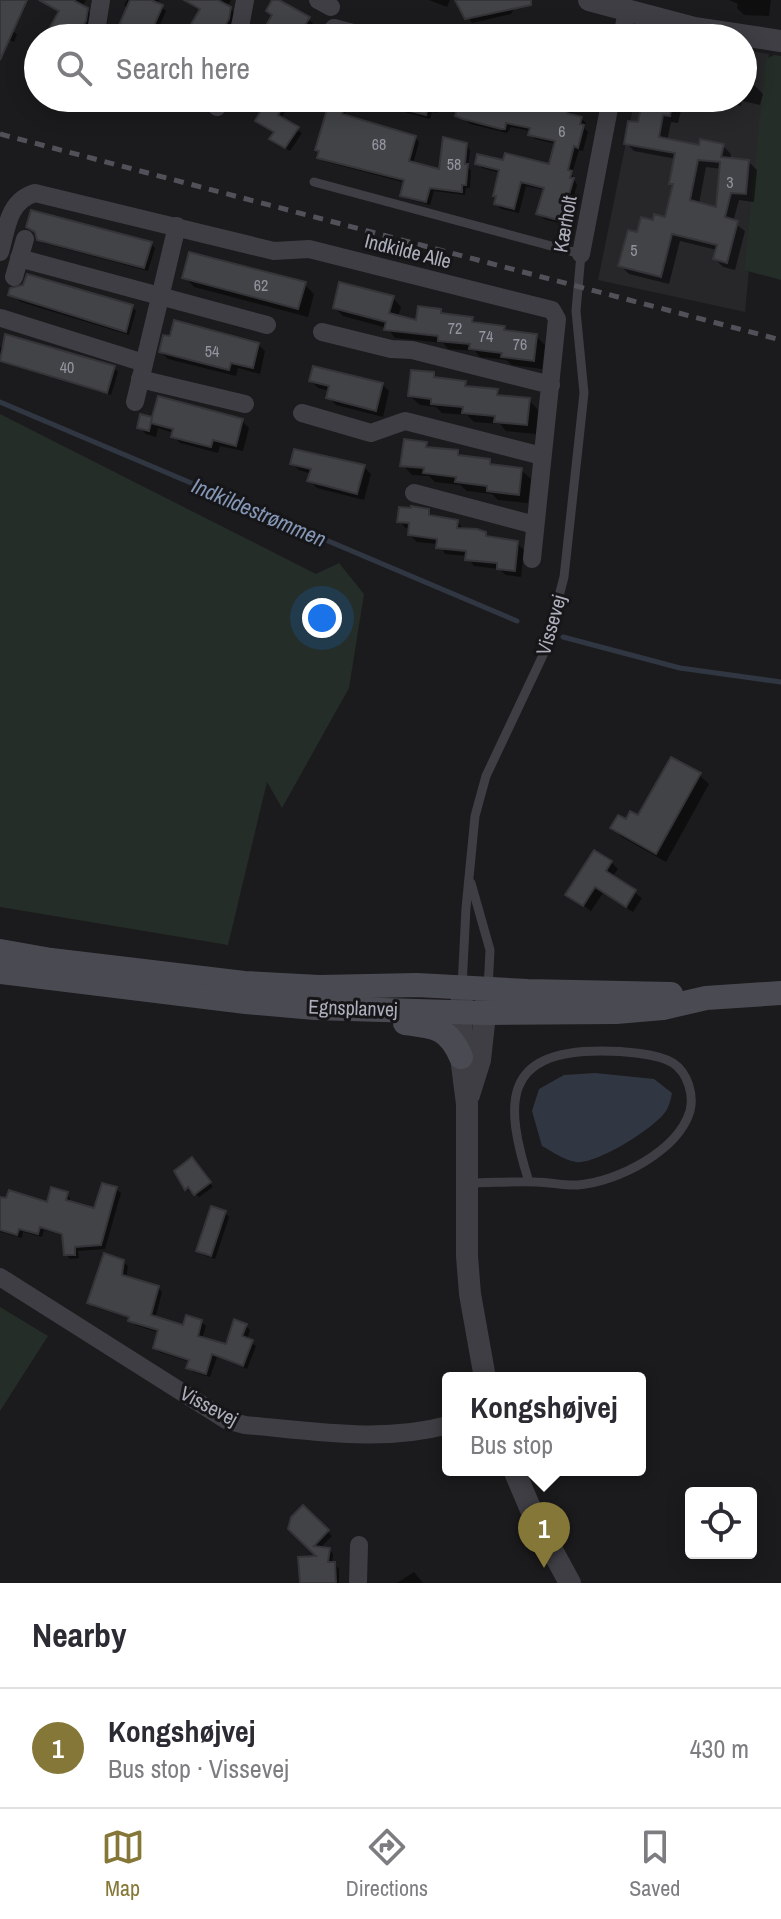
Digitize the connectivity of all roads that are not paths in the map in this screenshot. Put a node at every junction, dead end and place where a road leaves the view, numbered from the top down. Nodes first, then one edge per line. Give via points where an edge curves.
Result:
1 (101, 0) edge
2 (245, 0) edge
3 (589, 0) edge
4 (627, 10) junction
5 (97, 24) edge
6 (241, 24) edge
7 (624, 24) edge
8 (679, 24) edge
9 (757, 37) edge
10 (781, 41) edge
11 (606, 112) edge
12 (314, 182) dead end
13 (177, 226) junction
14 (25, 239) dead end
15 (0, 252) edge
16 (581, 254) junction
17 (19, 258) junction
18 (14, 277) dead end
19 (160, 298) junction
20 (7, 299) dead end
21 (0, 319) edge
22 (267, 325) dead end
23 (322, 332) dead end
24 (581, 357) joint
25 (142, 371) junction
26 (551, 385) junction
27 (135, 402) dead end
28 (245, 404) dead end
29 (302, 413) dead end
30 (542, 456) junction
31 (414, 493) dead end
32 (535, 525) junction
33 (532, 559) dead end
34 (470, 880) junction
35 (0, 951) edge
36 (0, 972) edge
37 (462, 987) junction
38 (781, 993) edge
39 (706, 998) junction
40 (481, 1004) junction
41 (315, 1008) junction
42 (461, 1057) junction
43 (467, 1104) junction
44 (529, 1182) junction
45 (465, 1183) junction
46 (0, 1277) edge
47 (484, 1372) edge
48 (442, 1426) edge
49 (517, 1476) edge
50 (359, 1545) dead end
51 (358, 1583) edge
52 (570, 1583) edge

1 - 5 street
2 - 6 street
3 - 4 street
4 - 7 street
4 - 8 street
9 - 10 street
11 - 16 street, Kærholt
12 - 16 lane
13 - 15 street, Indkilde Alle via 35,193 14,204
13 - 19 street
13 - 26 street, Indkilde Alle via 274,251 309,249 552,310 557,319
14 - 17 street
16 - 24 lane, Kærholt via 576,311
17 - 18 street
17 - 19 street
19 - 22 street
19 - 25 street
20 - 21 street
21 - 25 street
23 - 26 street
24 - 34 lane, Vissevej via 582,425 560,600 544,653 486,776 475,816
25 - 27 street
25 - 28 street
26 - 30 street, Indkilde Alle
29 - 30 street via 371,433 405,421
30 - 32 street, Indkilde Alle
31 - 32 street
32 - 33 street, Indkilde Alle
34 - 37 lane, Vissevej
34 - 40 lane, Vissevej via 490,950
35 - 37 main road, Egnsplanvej via 244,983
36 - 41 main road, Egnsplanvej
37 - 40 main road, Egnsplanvej
38 - 39 main road, Egnsplanvej
39 - 40 main road, Egnsplanvej via 629,992
39 - 40 main road, Egnsplanvej via 616,1012
40 - 41 main road, Egnsplanvej
40 - 42 street, Vissevej
40 - 43 street, Vissevej via 480,1060
41 - 42 main road via 432,1027 450,1036
42 - 43 street, Vissevej
43 - 45 street, Vissevej
44 - 44 lane via 578,1185 641,1164 686,1124 692,1101 688,1082 673,1063 629,1051 546,1058 524,1074 514,1106 516,1141
44 - 45 lane
45 - 47 street, Vissevej via 470,1294
46 - 48 street, Vissevej via 226,1420 375,1435
49 - 52 street
50 - 51 street

